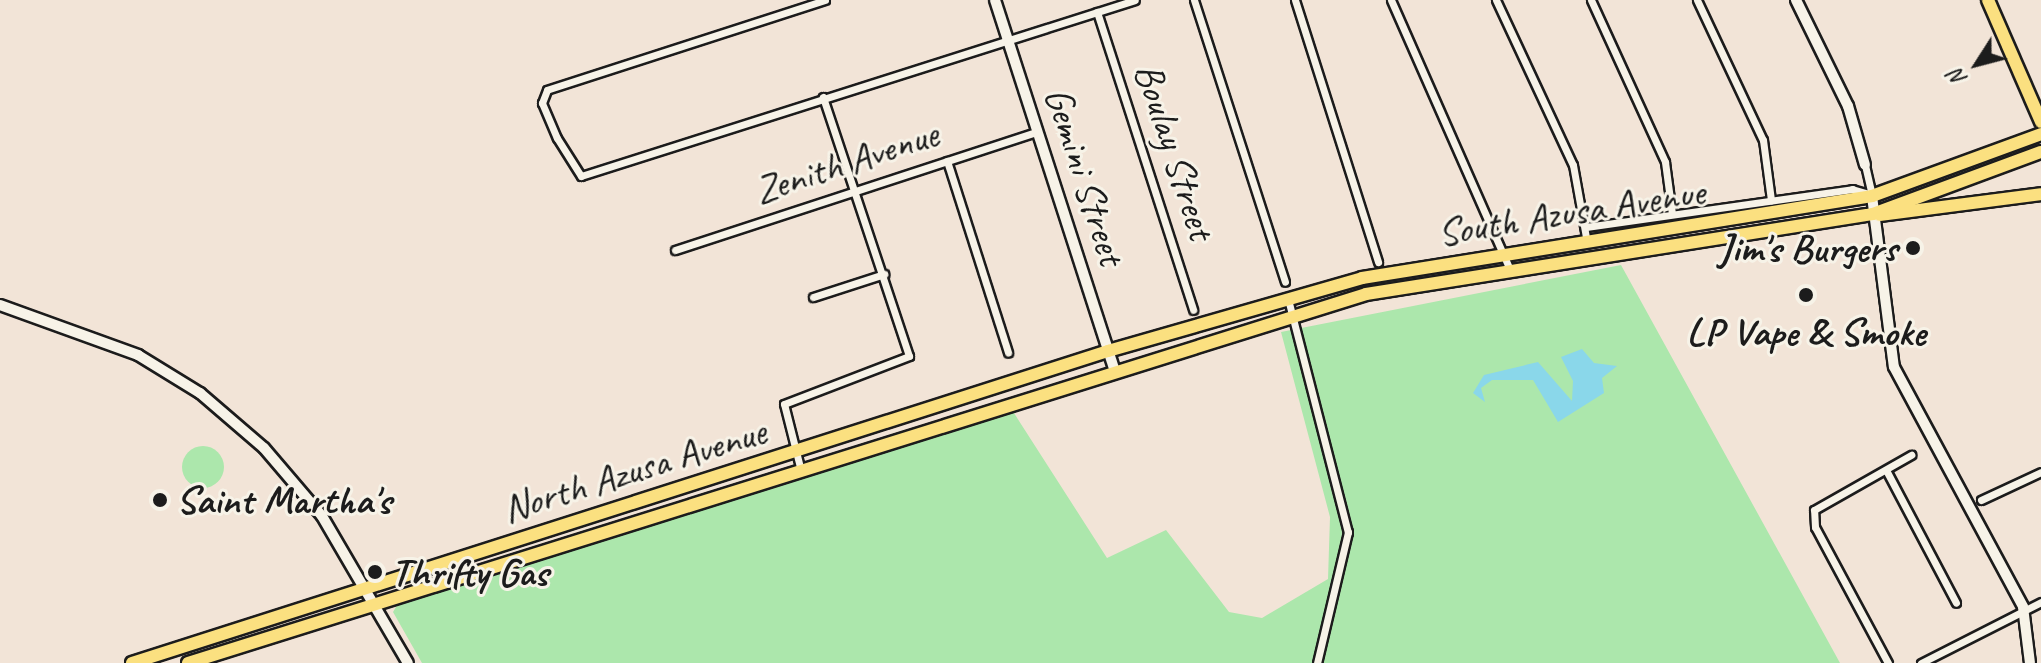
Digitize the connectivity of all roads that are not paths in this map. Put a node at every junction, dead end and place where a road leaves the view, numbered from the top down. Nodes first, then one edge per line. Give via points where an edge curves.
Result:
1 (825, 0) edge
2 (995, 0) edge
3 (1135, 0) edge
4 (1194, 0) edge
5 (1295, 0) edge
6 (1391, 0) edge
7 (1496, 0) edge
8 (1591, 0) edge
9 (1697, 0) edge
10 (1796, 0) edge
11 (1988, 0) edge
12 (1097, 12) junction
13 (1008, 38) junction
14 (823, 97) junction
15 (2041, 122) edge
16 (1036, 132) junction
17 (2041, 134) edge
18 (2041, 152) edge
19 (947, 161) junction
20 (1865, 165) joint
21 (857, 191) junction
22 (2041, 194) edge
23 (1872, 196) junction
24 (1771, 200) junction
25 (1672, 214) junction
26 (1873, 214) junction
27 (1713, 222) junction
28 (1586, 227) junction
29 (1715, 238) junction
30 (1587, 243) junction
31 (675, 250) dead end
32 (1505, 254) junction
33 (1378, 262) dead end
34 (1510, 270) junction
35 (884, 274) junction
36 (1285, 282) dead end
37 (813, 297) dead end
38 (1288, 299) junction
39 (0, 305) edge
40 (1193, 310) dead end
41 (1294, 316) junction
42 (1108, 351) junction
43 (1008, 352) dead end
44 (1047, 371) junction
45 (1115, 371) junction
46 (1020, 401) junction
47 (795, 453) junction
48 (1911, 455) dead end
49 (1886, 470) junction
50 (801, 471) junction
51 (2041, 472) edge
52 (1981, 500) dead end
53 (367, 588) junction
54 (2041, 602) edge
55 (375, 603) junction
56 (1956, 603) dead end
57 (2023, 607) junction
58 (132, 663) edge
59 (188, 663) edge
60 (408, 663) edge
61 (1317, 663) edge
62 (1888, 663) edge
63 (1921, 663) edge
64 (2030, 663) edge

1 - 14 street via 542,95 581,176
2 - 13 street, Gemini Street
3 - 12 street
4 - 36 street
5 - 33 street
6 - 32 street
7 - 28 street via 1573,165
8 - 25 street via 1665,162
9 - 24 street via 1763,140
10 - 20 street via 1852,117
11 - 15 main road
12 - 13 street
12 - 40 street, Boulay Street
13 - 14 street
13 - 16 street, Gemini Street
14 - 21 street
16 - 19 street, Zenith Avenue
16 - 42 street, Gemini Street
17 - 23 main road, South Azusa Avenue
18 - 26 main road, South Azusa Avenue
19 - 21 street, Zenith Avenue
19 - 43 street
20 - 23 street
21 - 31 street, Zenith Avenue
21 - 35 street
22 - 26 main road
23 - 24 street via 1852,189
23 - 26 street
23 - 27 main road, South Azusa Avenue
24 - 25 street
25 - 28 street
26 - 29 main road, South Azusa Avenue
26 - 57 street via 1894,367
27 - 29 main road
27 - 30 main road, South Azusa Avenue
28 - 30 street
29 - 34 main road, South Azusa Avenue
30 - 32 main road, South Azusa Avenue
32 - 34 street
32 - 38 main road, South Azusa Avenue
34 - 41 main road, South Azusa Avenue via 1366,294
35 - 37 street
35 - 47 street via 909,356 784,404
38 - 41 street
38 - 42 main road, South Azusa Avenue
39 - 53 street via 69,325 146,360 200,393 264,448 322,516
41 - 45 main road, South Azusa Avenue
41 - 61 street via 1348,532
42 - 44 main road, North Azusa Avenue
42 - 45 street, Gemini Street
44 - 46 main road
44 - 47 main road, North Azusa Avenue
45 - 46 main road, North Azusa Avenue
46 - 50 main road, North Azusa Avenue
47 - 50 street
47 - 53 main road, North Azusa Avenue
48 - 49 street
49 - 56 street
49 - 62 street via 1814,510 1815,527
50 - 55 main road, North Azusa Avenue
51 - 52 street
53 - 55 street
53 - 58 main road, North Azusa Avenue
54 - 57 street
55 - 59 main road, North Azusa Avenue
55 - 60 street
57 - 63 street
57 - 64 street

